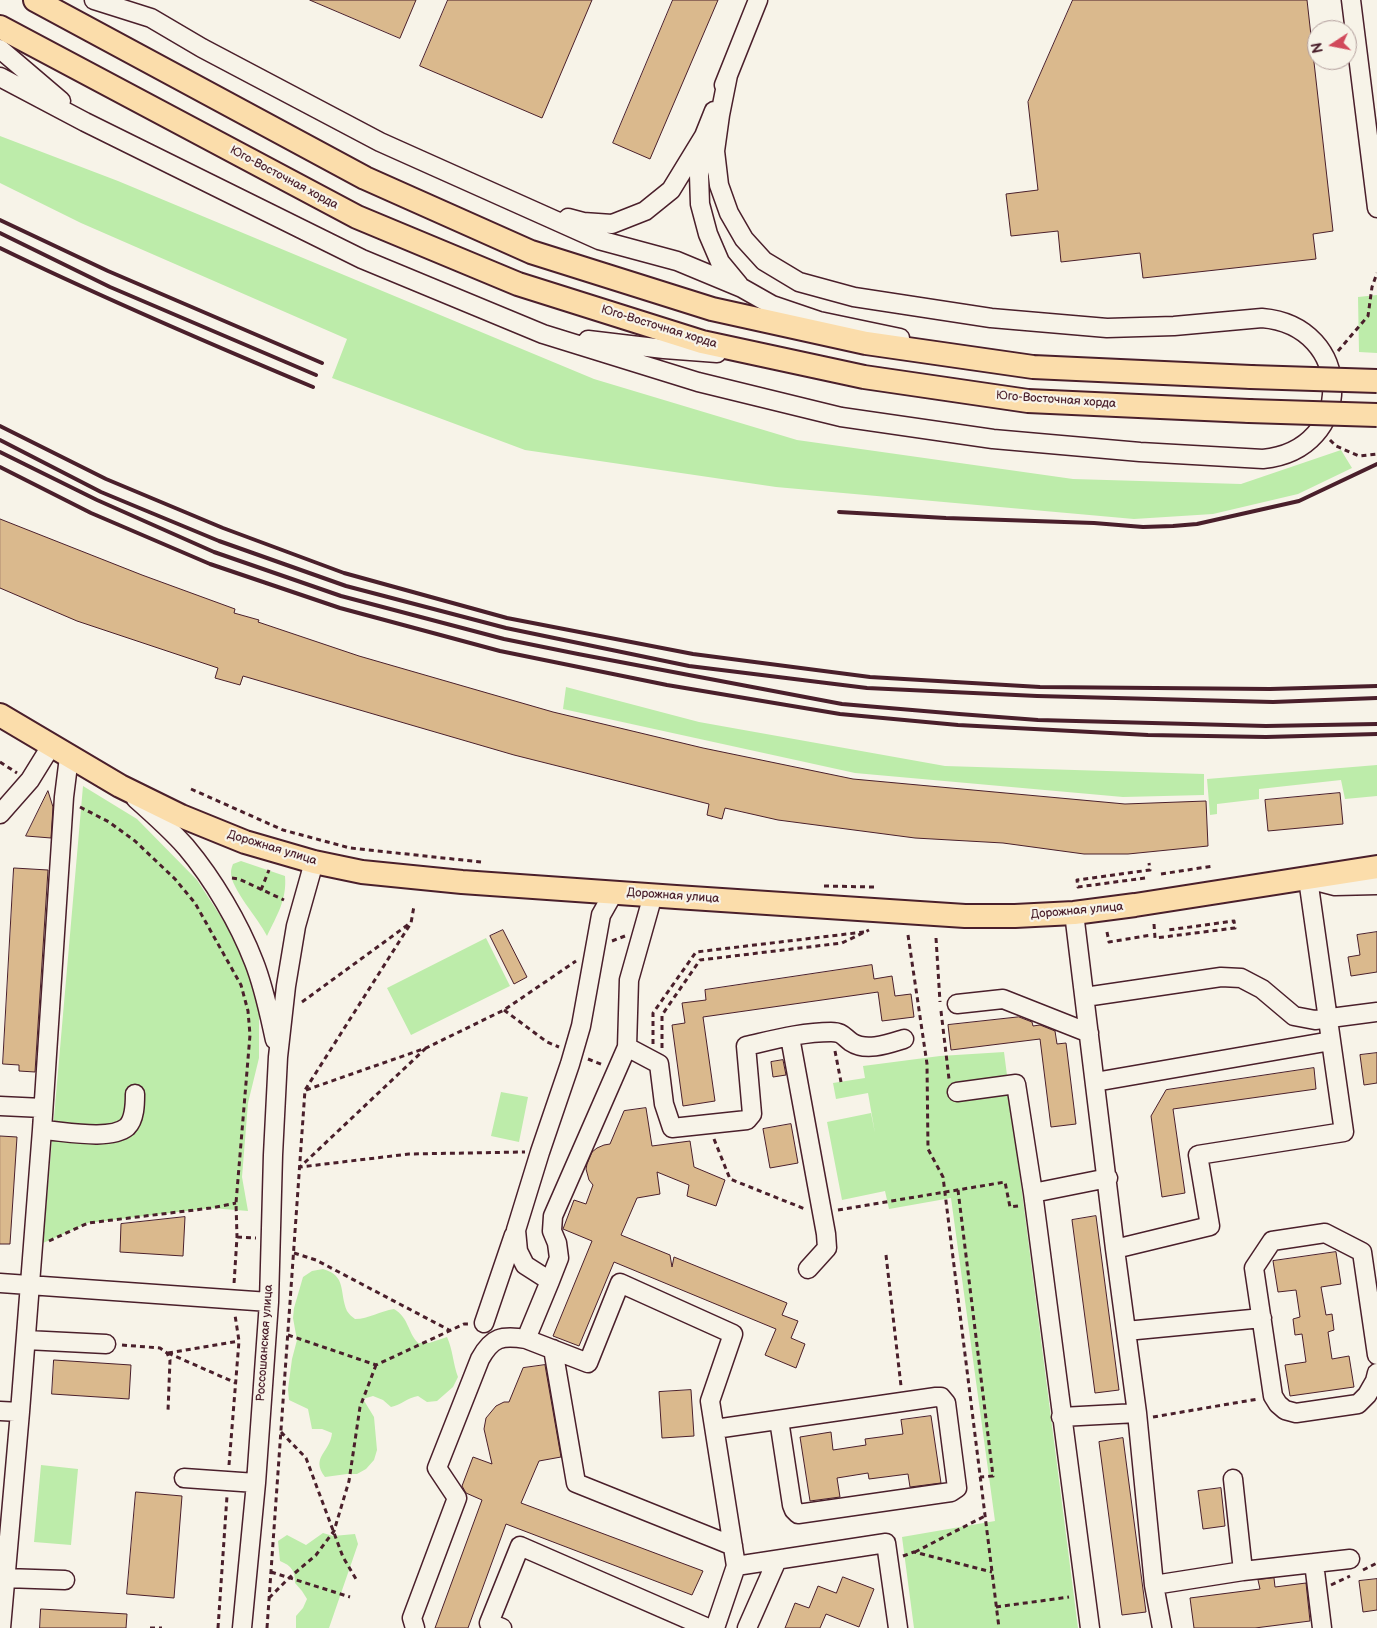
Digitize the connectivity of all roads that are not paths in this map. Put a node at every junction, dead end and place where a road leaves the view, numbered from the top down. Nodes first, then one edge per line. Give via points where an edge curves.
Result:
1 (35, 0) edge
2 (94, 0) edge
3 (117, 0) edge
4 (758, 0) edge
5 (1352, 0) edge
6 (151, 18) junction
7 (0, 27) edge
8 (0, 49) edge
9 (728, 75) junction
10 (0, 76) edge
11 (85, 122) junction
12 (704, 136) junction
13 (524, 206) junction
14 (1377, 208) edge
15 (742, 288) junction
16 (543, 334) junction
17 (768, 357) junction
18 (1033, 367) junction
19 (1377, 381) edge
20 (1377, 415) edge
21 (0, 715) edge
22 (60, 751) junction
23 (120, 786) junction
24 (0, 814) edge
25 (314, 862) junction
26 (1377, 867) edge
27 (1308, 879) junction
28 (1377, 885) edge
29 (614, 892) junction
30 (653, 895) junction
31 (1074, 912) junction
32 (1085, 997) junction
33 (957, 1004) dead end
34 (1377, 1012) edge
35 (1328, 1018) junction
36 (1089, 1033) junction
37 (790, 1037) junction
38 (904, 1039) dead end
39 (1331, 1041) junction
40 (627, 1047) junction
41 (278, 1057) junction
42 (1095, 1082) junction
43 (957, 1092) road end
44 (136, 1094) dead end
45 (0, 1106) edge
46 (43, 1108) junction
47 (42, 1130) junction
48 (1108, 1178) junction
49 (1033, 1193) junction
50 (516, 1230) junction
51 (1115, 1249) junction
52 (808, 1269) dead end
53 (550, 1281) junction
54 (0, 1283) edge
55 (29, 1285) junction
56 (269, 1302) junction
57 (1262, 1318) junction
58 (484, 1323) road end
59 (1126, 1332) junction
60 (526, 1339) junction
61 (26, 1340) junction
62 (106, 1344) road end
63 (553, 1349) junction
64 (1377, 1355) edge
65 (1377, 1373) edge
66 (0, 1411) edge
67 (20, 1412) junction
68 (1138, 1417) junction
69 (1061, 1418) junction
70 (779, 1420) junction
71 (715, 1429) junction
72 (184, 1478) dead end
73 (1233, 1479) dead end
74 (256, 1483) junction
75 (733, 1546) junction
76 (1350, 1558) dead end
77 (777, 1560) junction
78 (1314, 1563) junction
79 (736, 1566) junction
80 (1243, 1571) junction
81 (5, 1578) junction
82 (64, 1580) dead end
83 (1154, 1585) junction
84 (1, 1628) edge
85 (242, 1628) edge
86 (415, 1628) edge
87 (502, 1628) edge
88 (708, 1628) edge
89 (715, 1628) edge
90 (747, 1628) edge
91 (898, 1628) edge
92 (1090, 1628) edge
93 (1161, 1628) edge
94 (1322, 1628) edge

1 - 18 main road via 365,178 531,252 712,310 866,343
2 - 6 street
3 - 6 street
4 - 9 street
5 - 14 street
6 - 13 street via 380,142
7 - 17 main road, Юго-Восточная хорда via 357,217 518,284 702,342
8 - 11 street
9 - 12 street
9 - 16 street via 715,151 719,185 729,213 744,239 764,261 799,282 854,297 990,318 1107,328 1274,319 1298,328 1318,346 1332,381 1330,407 1325,419 1310,440 1288,454 1262,459 993,439 841,417 698,382
10 - 11 street
11 - 16 street via 362,259
12 - 13 street via 672,190 644,211 612,224 582,222
12 - 15 street via 699,175 700,204 720,262
13 - 15 street via 599,240 677,261
15 - 18 street via 772,305 819,321
16 - 17 street via 664,349
17 - 20 main road, Юго-Восточная хорда, bridge via 864,377 1028,401
18 - 19 main road, bridge
21 - 22 main road, Дорожная улица
22 - 23 main road, Дорожная улица
22 - 24 street
22 - 46 street via 64,797
23 - 25 main road, Дорожная улица via 214,830
23 - 41 street, Россошанская улица via 184,846 216,889 254,961
25 - 29 main road, Дорожная улица via 389,875
25 - 41 street, Россошанская улица via 296,926
26 - 27 main road, Дорожная улица
27 - 28 street via 1335,886
27 - 31 main road, Дорожная улица
27 - 35 street
29 - 30 main road, Дорожная улица
29 - 50 street via 601,916 581,1026
30 - 31 main road, Дорожная улица via 965,916
30 - 40 street via 629,980
31 - 32 street
32 - 35 street via 1221,977 1241,978 1262,989 1294,1016 1314,1020
32 - 36 street
33 - 36 street via 1003,999
34 - 35 street
35 - 39 street
36 - 42 street
37 - 38 street via 832,1032 842,1034 852,1043 866,1046
37 - 40 street via 746,1046 752,1114 747,1120 672,1128 664,1104 660,1059
37 - 52 street via 826,1234 827,1248
39 - 42 street
39 - 51 street via 1344,1132 1198,1155 1210,1226
40 - 53 street via 553,1216 552,1232 559,1258
41 - 56 street, Россошанская улица
42 - 48 street
43 - 49 street via 1016,1084
44 - 47 street via 134,1112 127,1126 114,1133
45 - 46 street
46 - 47 street
47 - 55 street
48 - 49 street
48 - 51 street
49 - 69 street
50 - 53 street via 518,1251 525,1265
50 - 58 street
51 - 59 street
53 - 60 street
54 - 55 street
55 - 56 street
55 - 61 street
56 - 74 street, Россошанская улица
57 - 59 street
57 - 64 street via 1254,1268 1272,1241 1324,1233 1362,1252
57 - 65 street via 1273,1396 1285,1410 1296,1413 1358,1404 1375,1382
59 - 68 street
60 - 63 street
60 - 86 street via 498,1338 486,1347 437,1468 457,1498 412,1618
61 - 62 street
61 - 67 street
63 - 71 street via 588,1363 620,1283 733,1334 710,1401
63 - 75 street via 576,1483
66 - 67 street
67 - 81 street
68 - 69 street
68 - 83 street
69 - 92 street
70 - 70 street via 792,1505 798,1514 955,1491 958,1484 946,1402 936,1396
70 - 71 street
71 - 75 street
72 - 74 street
73 - 80 street
74 - 85 street, Россошанская улица
75 - 79 street
76 - 78 street
77 - 79 street
77 - 90 street
77 - 91 street via 886,1543
78 - 80 street
78 - 94 street
79 - 89 street
80 - 83 street
81 - 82 street
81 - 84 street
83 - 93 street
87 - 88 street via 489,1623 520,1546

